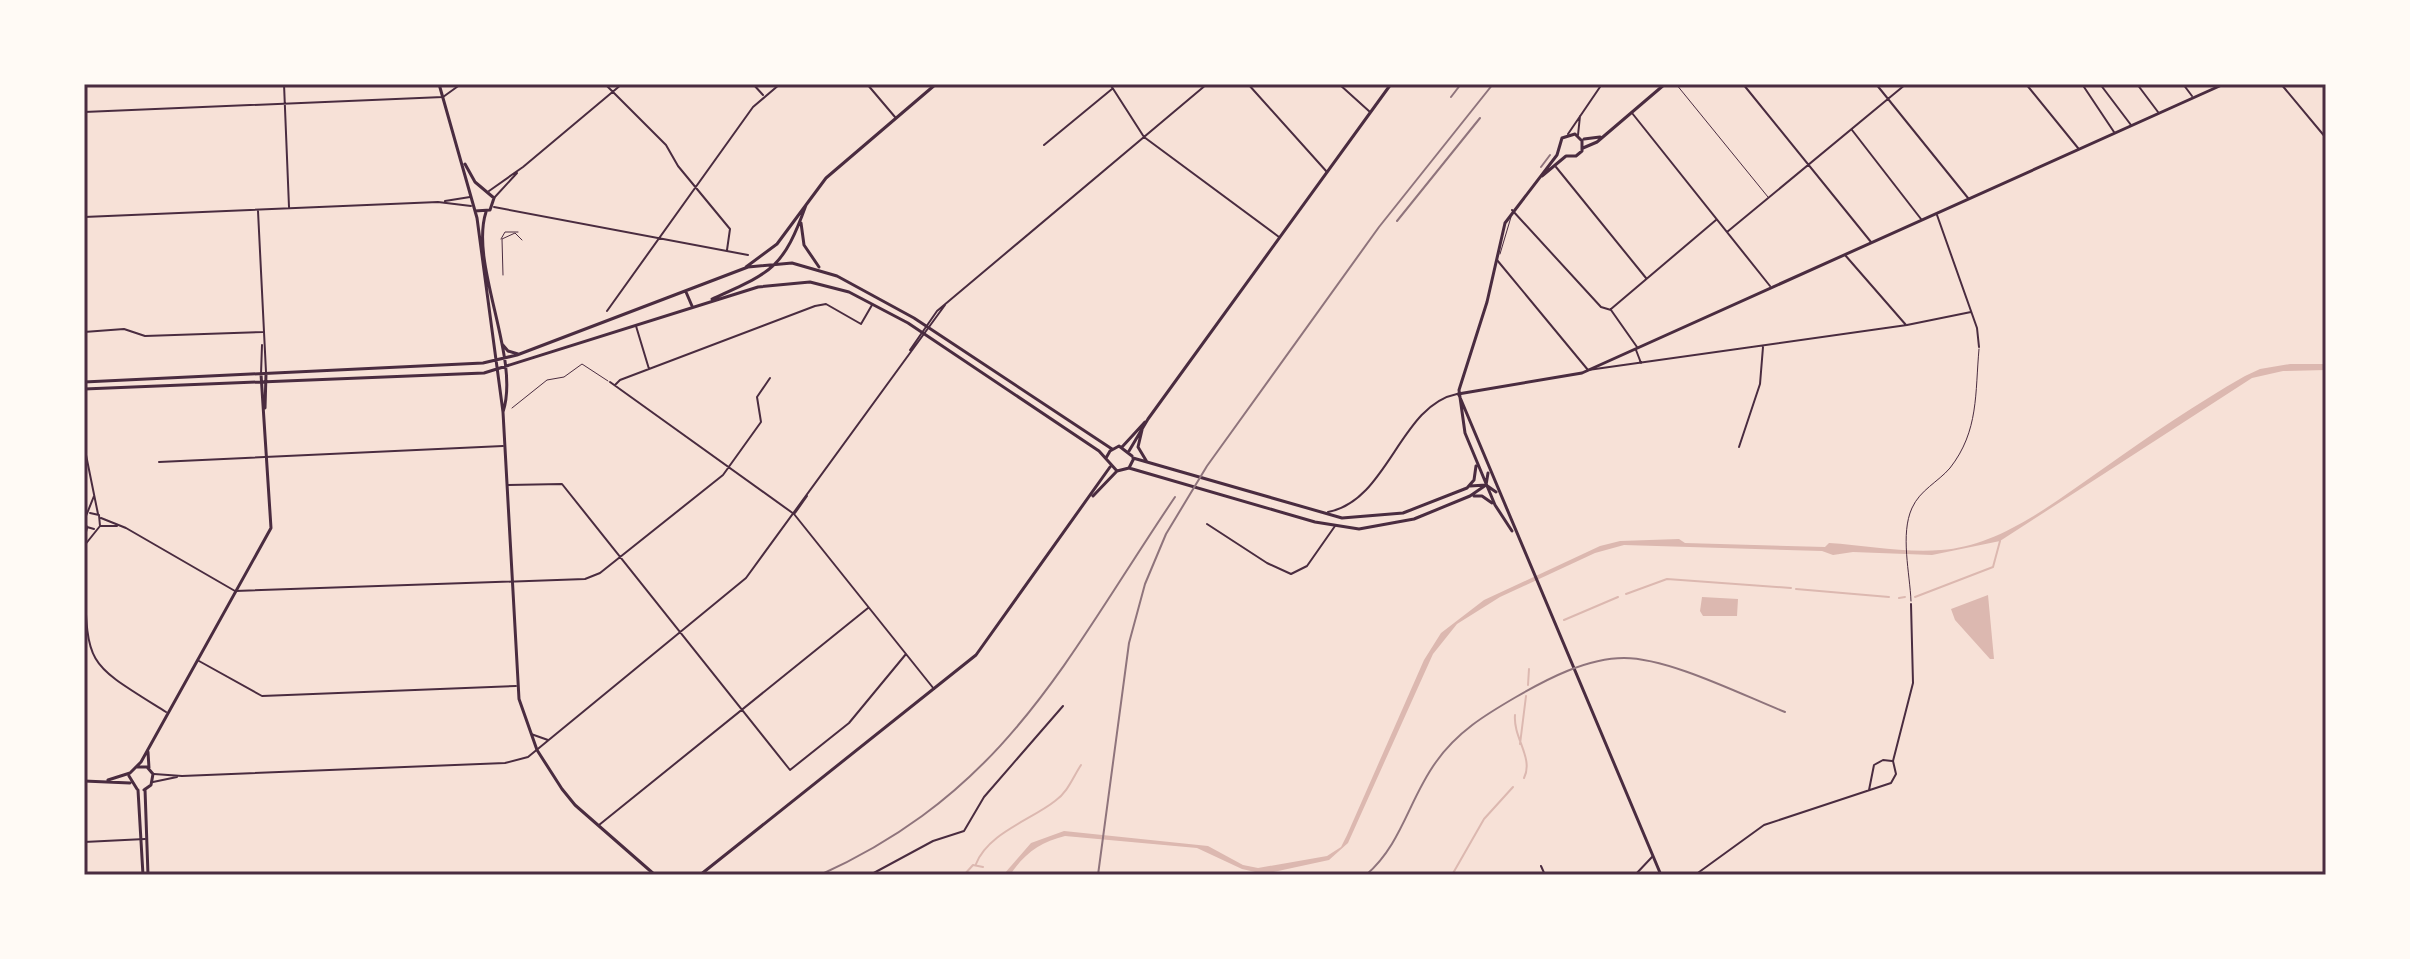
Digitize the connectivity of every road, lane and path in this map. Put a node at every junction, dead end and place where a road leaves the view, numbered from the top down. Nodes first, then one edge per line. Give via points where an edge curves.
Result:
1 (284, 84) edge
2 (439, 84) edge
3 (461, 84) edge
4 (605, 84) edge
5 (622, 84) edge
6 (753, 84) edge
7 (780, 84) edge
8 (867, 84) edge
9 (936, 84) edge
10 (1110, 84) edge
11 (1207, 84) edge
12 (1248, 84) edge
13 (1339, 84) edge
14 (1391, 84) edge
15 (1602, 84) edge
16 (1665, 84) edge
17 (1676, 84) edge
18 (1743, 84) edge
19 (1876, 84) edge
20 (1906, 84) edge
21 (2026, 84) edge
22 (2082, 84) edge
23 (2100, 84) edge
24 (2137, 84) edge
25 (2183, 84) edge
26 (2224, 84) edge
27 (2281, 84) edge
28 (1113, 89) junction
29 (613, 92) junction
30 (443, 97) junction
31 (764, 97) junction
32 (2193, 98) junction
33 (1888, 99) junction
34 (284, 103) junction
35 (84, 112) edge
36 (1370, 112) junction
37 (1631, 112) junction
38 (2159, 114) junction
39 (1580, 115) junction
40 (896, 118) junction
41 (2131, 126) junction
42 (1852, 130) junction
43 (2114, 133) junction
44 (1568, 134) junction
45 (1603, 136) junction
46 (1144, 137) junction
47 (1579, 137) junction
48 (2326, 138) edge
49 (1044, 145) dead end
50 (1583, 148) junction
51 (1560, 149) junction
52 (2078, 149) junction
53 (459, 153) junction
54 (1566, 156) junction
55 (1556, 165) junction
56 (1809, 165) junction
57 (523, 167) junction
58 (1327, 172) junction
59 (1541, 176) junction
60 (696, 187) junction
61 (487, 190) junction
62 (472, 195) junction
63 (494, 198) junction
64 (809, 198) junction
65 (1769, 198) junction
66 (1969, 199) junction
67 (438, 202) junction
68 (471, 206) junction
69 (493, 207) junction
70 (289, 208) junction
71 (258, 210) junction
72 (1512, 210) junction
73 (475, 211) junction
74 (486, 212) junction
75 (1936, 214) junction
76 (84, 217) edge
77 (801, 219) junction
78 (1717, 219) junction
79 (1922, 220) junction
80 (1727, 232) junction
81 (1280, 237) junction
82 (660, 239) junction
83 (522, 240) dead end
84 (1872, 243) junction
85 (727, 251) junction
86 (748, 255) dead end
87 (1845, 255) junction
88 (1497, 260) junction
89 (781, 262) junction
90 (820, 268) junction
91 (739, 271) junction
92 (503, 275) dead end
93 (1646, 278) junction
94 (1771, 288) junction
95 (686, 292) junction
96 (699, 304) junction
97 (873, 304) junction
98 (945, 305) junction
99 (693, 307) junction
100 (1611, 310) junction
101 (607, 311) dead end
102 (1971, 312) junction
103 (633, 313) junction
104 (925, 325) junction
105 (1907, 325) junction
106 (636, 326) junction
107 (930, 328) junction
108 (84, 332) edge
109 (263, 332) junction
110 (923, 333) junction
111 (500, 340) junction
112 (1763, 346) junction
113 (1979, 347) joint
114 (1636, 348) junction
115 (523, 353) junction
116 (503, 359) junction
117 (496, 361) junction
118 (1642, 365) junction
119 (504, 369) junction
120 (497, 370) junction
121 (649, 370) junction
122 (1588, 370) junction
123 (263, 374) junction
124 (770, 378) dead end
125 (84, 382) edge
126 (260, 382) junction
127 (266, 382) junction
128 (610, 382) joint
129 (615, 386) junction
130 (84, 389) edge
131 (1458, 394) junction
132 (512, 408) dead end
133 (265, 412) junction
134 (503, 412) junction
135 (1148, 419) junction
136 (1143, 429) junction
137 (84, 445) edge
138 (504, 445) junction
139 (1122, 447) junction
140 (1739, 447) dead end
141 (1112, 449) junction
142 (1129, 451) junction
143 (268, 458) junction
144 (1106, 458) junction
145 (1133, 458) junction
146 (1475, 458) junction
147 (159, 462) dead end
148 (1150, 465) junction
149 (729, 467) junction
150 (1110, 467) junction
151 (1129, 468) junction
152 (1488, 470) junction
153 (1117, 471) junction
154 (1486, 485) junction
155 (506, 486) junction
156 (1467, 488) junction
157 (95, 495) junction
158 (1470, 496) junction
159 (1499, 496) junction
160 (1085, 505) junction
161 (1495, 505) junction
162 (89, 513) junction
163 (1318, 513) junction
164 (98, 514) junction
165 (794, 514) junction
166 (85, 517) edge
167 (101, 518) junction
168 (1207, 524) dead end
169 (85, 525) edge
170 (100, 526) junction
171 (118, 526) junction
172 (1335, 526) junction
173 (94, 529) junction
174 (84, 540) edge
175 (1518, 541) junction
176 (84, 546) edge
177 (619, 557) junction
178 (84, 569) edge
179 (510, 579) junction
180 (235, 591) junction
181 (1911, 604) joint
182 (869, 607) junction
183 (681, 633) junction
184 (906, 654) junction
185 (196, 660) junction
186 (516, 686) junction
187 (934, 689) junction
188 (1063, 706) dead end
189 (742, 710) junction
190 (166, 712) junction
191 (530, 733) junction
192 (549, 740) junction
193 (148, 748) junction
194 (537, 750) junction
195 (1893, 761) junction
196 (137, 767) junction
197 (149, 769) junction
198 (130, 773) junction
199 (153, 774) junction
200 (182, 776) junction
201 (108, 780) junction
202 (84, 781) edge
203 (153, 782) junction
204 (130, 783) junction
205 (145, 789) junction
206 (138, 790) junction
207 (1868, 792) junction
208 (598, 826) junction
209 (144, 839) junction
210 (84, 842) edge
211 (1653, 856) junction
212 (1541, 866) dead end
213 (651, 871) junction
214 (145, 875) edge
215 (646, 875) edge
216 (655, 875) edge
217 (700, 875) edge
218 (870, 875) edge
219 (1545, 875) edge
220 (1635, 875) edge
221 (1661, 875) edge
222 (1695, 875) edge

1 - 34 street
2 - 30 street
3 - 30 street
4 - 29 street
5 - 29 street
6 - 31 street
7 - 31 street
8 - 40 street
9 - 40 street
10 - 28 street
11 - 46 street
12 - 58 street
13 - 36 street
14 - 36 street
15 - 39 street
16 - 37 street
17 - 65 lane
18 - 56 street
19 - 33 street
20 - 33 street
21 - 52 street
22 - 43 street
23 - 41 street
24 - 38 street
25 - 32 street
26 - 32 street
27 - 48 street
28 - 46 street
28 - 49 street
29 - 57 street
29 - 60 street via 664,143
30 - 34 street
30 - 53 street
31 - 60 street
32 - 38 street
33 - 42 street
33 - 66 street
34 - 35 street
34 - 70 street
36 - 58 street
37 - 45 street
37 - 78 street
38 - 41 street
39 - 44 street
39 - 47 street
40 - 64 street
41 - 43 street
42 - 56 street
42 - 79 street
43 - 52 street
44 - 47 street
44 - 51 street
45 - 47 street
45 - 50 street
46 - 81 street
46 - 98 street
47 - 50 street
50 - 54 street via 1576,156
51 - 54 street
51 - 59 street
52 - 66 street
53 - 61 street via 475,182
53 - 62 street
54 - 55 street
55 - 59 street
55 - 93 street
56 - 65 street
56 - 84 street
57 - 61 street
57 - 63 street
58 - 81 street
59 - 72 street
60 - 82 street
60 - 85 street via 730,229
61 - 62 street
61 - 63 street
62 - 67 street
62 - 68 street
63 - 69 street
64 - 77 street
64 - 91 street via 777,244
65 - 80 street
66 - 75 street
67 - 68 street
67 - 70 street
68 - 73 street
69 - 74 street
69 - 82 street
70 - 71 street
71 - 76 street
71 - 109 street
72 - 88 street
72 - 100 street via 1601,307
73 - 74 street
73 - 117 street
74 - 111 street via 484,241
75 - 79 street
75 - 102 street
77 - 89 street
77 - 90 street via 804,245
78 - 80 street
78 - 93 street
79 - 84 street
80 - 94 street
81 - 135 street
82 - 85 street
82 - 101 street
83 - 92 lane via 515,230 506,231
84 - 87 street
85 - 86 street
87 - 94 street
87 - 105 street
88 - 122 street
88 - 131 street
89 - 90 street
89 - 91 street
89 - 96 street
90 - 104 street
91 - 95 street
93 - 100 street
94 - 114 street
95 - 99 street
95 - 103 street
96 - 97 street via 789,281 831,286
96 - 99 street
97 - 110 street
97 - 121 street via 861,324 826,304 815,306
98 - 104 street
98 - 107 street
99 - 106 street
100 - 114 street
102 - 105 street
102 - 113 street
103 - 106 street
103 - 115 street
104 - 107 street
104 - 110 street
105 - 112 street
106 - 119 street
106 - 121 street
107 - 110 street
107 - 141 street
108 - 109 street
109 - 123 street
110 - 144 street
110 - 165 street
111 - 115 street via 508,351
111 - 116 street
112 - 118 street
112 - 140 street via 1760,384
113 - 181 lane via 1971,426 1952,464 1913,505 1908,529
114 - 118 street
114 - 122 street
115 - 116 street
116 - 117 street
116 - 119 street
117 - 120 street
117 - 123 street
118 - 122 street
119 - 120 street
119 - 134 street
120 - 127 street
120 - 134 street
121 - 129 street
122 - 131 street
123 - 125 street
123 - 126 street
123 - 127 street
124 - 149 street via 757,394 761,422
126 - 127 street
126 - 130 street
126 - 133 street
127 - 133 street
128 - 129 street
128 - 132 lane via 582,364 564,377 547,380
129 - 149 street
131 - 146 street
131 - 152 street
131 - 163 street via 1434,402 1356,501
133 - 143 street
134 - 138 street
135 - 136 street
135 - 139 street
136 - 142 street
136 - 148 street via 1138,447
137 - 157 street
138 - 143 street
138 - 155 street
139 - 141 street
139 - 142 street
141 - 144 street
142 - 145 street
143 - 147 street
143 - 180 street via 271,528
144 - 150 street
145 - 148 street
145 - 151 street
146 - 154 street
146 - 156 street via 1477,473
148 - 163 street
149 - 165 street
149 - 177 street
150 - 153 street
150 - 160 street
151 - 153 street
151 - 172 street
152 - 154 street
152 - 159 street
153 - 160 street
154 - 156 street
154 - 158 street
154 - 159 street
154 - 161 street
155 - 177 street via 562,484
155 - 179 street
156 - 163 street via 1387,516
157 - 162 street
157 - 164 street
158 - 161 street via 1482,496
158 - 172 street via 1389,526
159 - 175 street
160 - 187 street via 979,651
161 - 175 street
162 - 164 street
162 - 166 street
164 - 167 street
165 - 182 street
165 - 183 street via 746,578
166 - 169 street
167 - 170 street
167 - 171 street
168 - 172 street via 1291,574 1307,566
169 - 173 street
169 - 174 street
170 - 171 street
170 - 173 street
171 - 180 street
173 - 176 street
175 - 211 street
177 - 179 street via 585,579
177 - 183 street
178 - 190 street via 86,635 93,657 109,678
179 - 180 street
179 - 186 street
180 - 185 street
181 - 195 street via 1913,683
182 - 184 street
182 - 189 street
183 - 189 street
183 - 192 street
184 - 187 street
184 - 189 street via 849,723 790,770
185 - 186 street via 262,696
185 - 190 street
186 - 191 street
187 - 217 street
188 - 218 street via 984,797 964,831 933,841
189 - 208 street
190 - 193 street
191 - 192 street
191 - 194 street
192 - 194 street
193 - 196 street
193 - 197 street
194 - 200 street via 505,763
194 - 208 street via 562,789
195 - 207 street via 1874,765
195 - 207 street via 1896,774 1891,783
196 - 197 street
196 - 198 street
197 - 199 street
198 - 201 street
198 - 204 street
199 - 200 street
199 - 203 street
200 - 203 street
201 - 202 street
201 - 204 street
203 - 205 street
204 - 206 street
205 - 206 street
205 - 209 street
206 - 209 street
207 - 222 street via 1764,825
208 - 213 street
209 - 210 street
209 - 214 street
211 - 220 street
211 - 221 street
212 - 219 street
213 - 215 street
213 - 216 street

